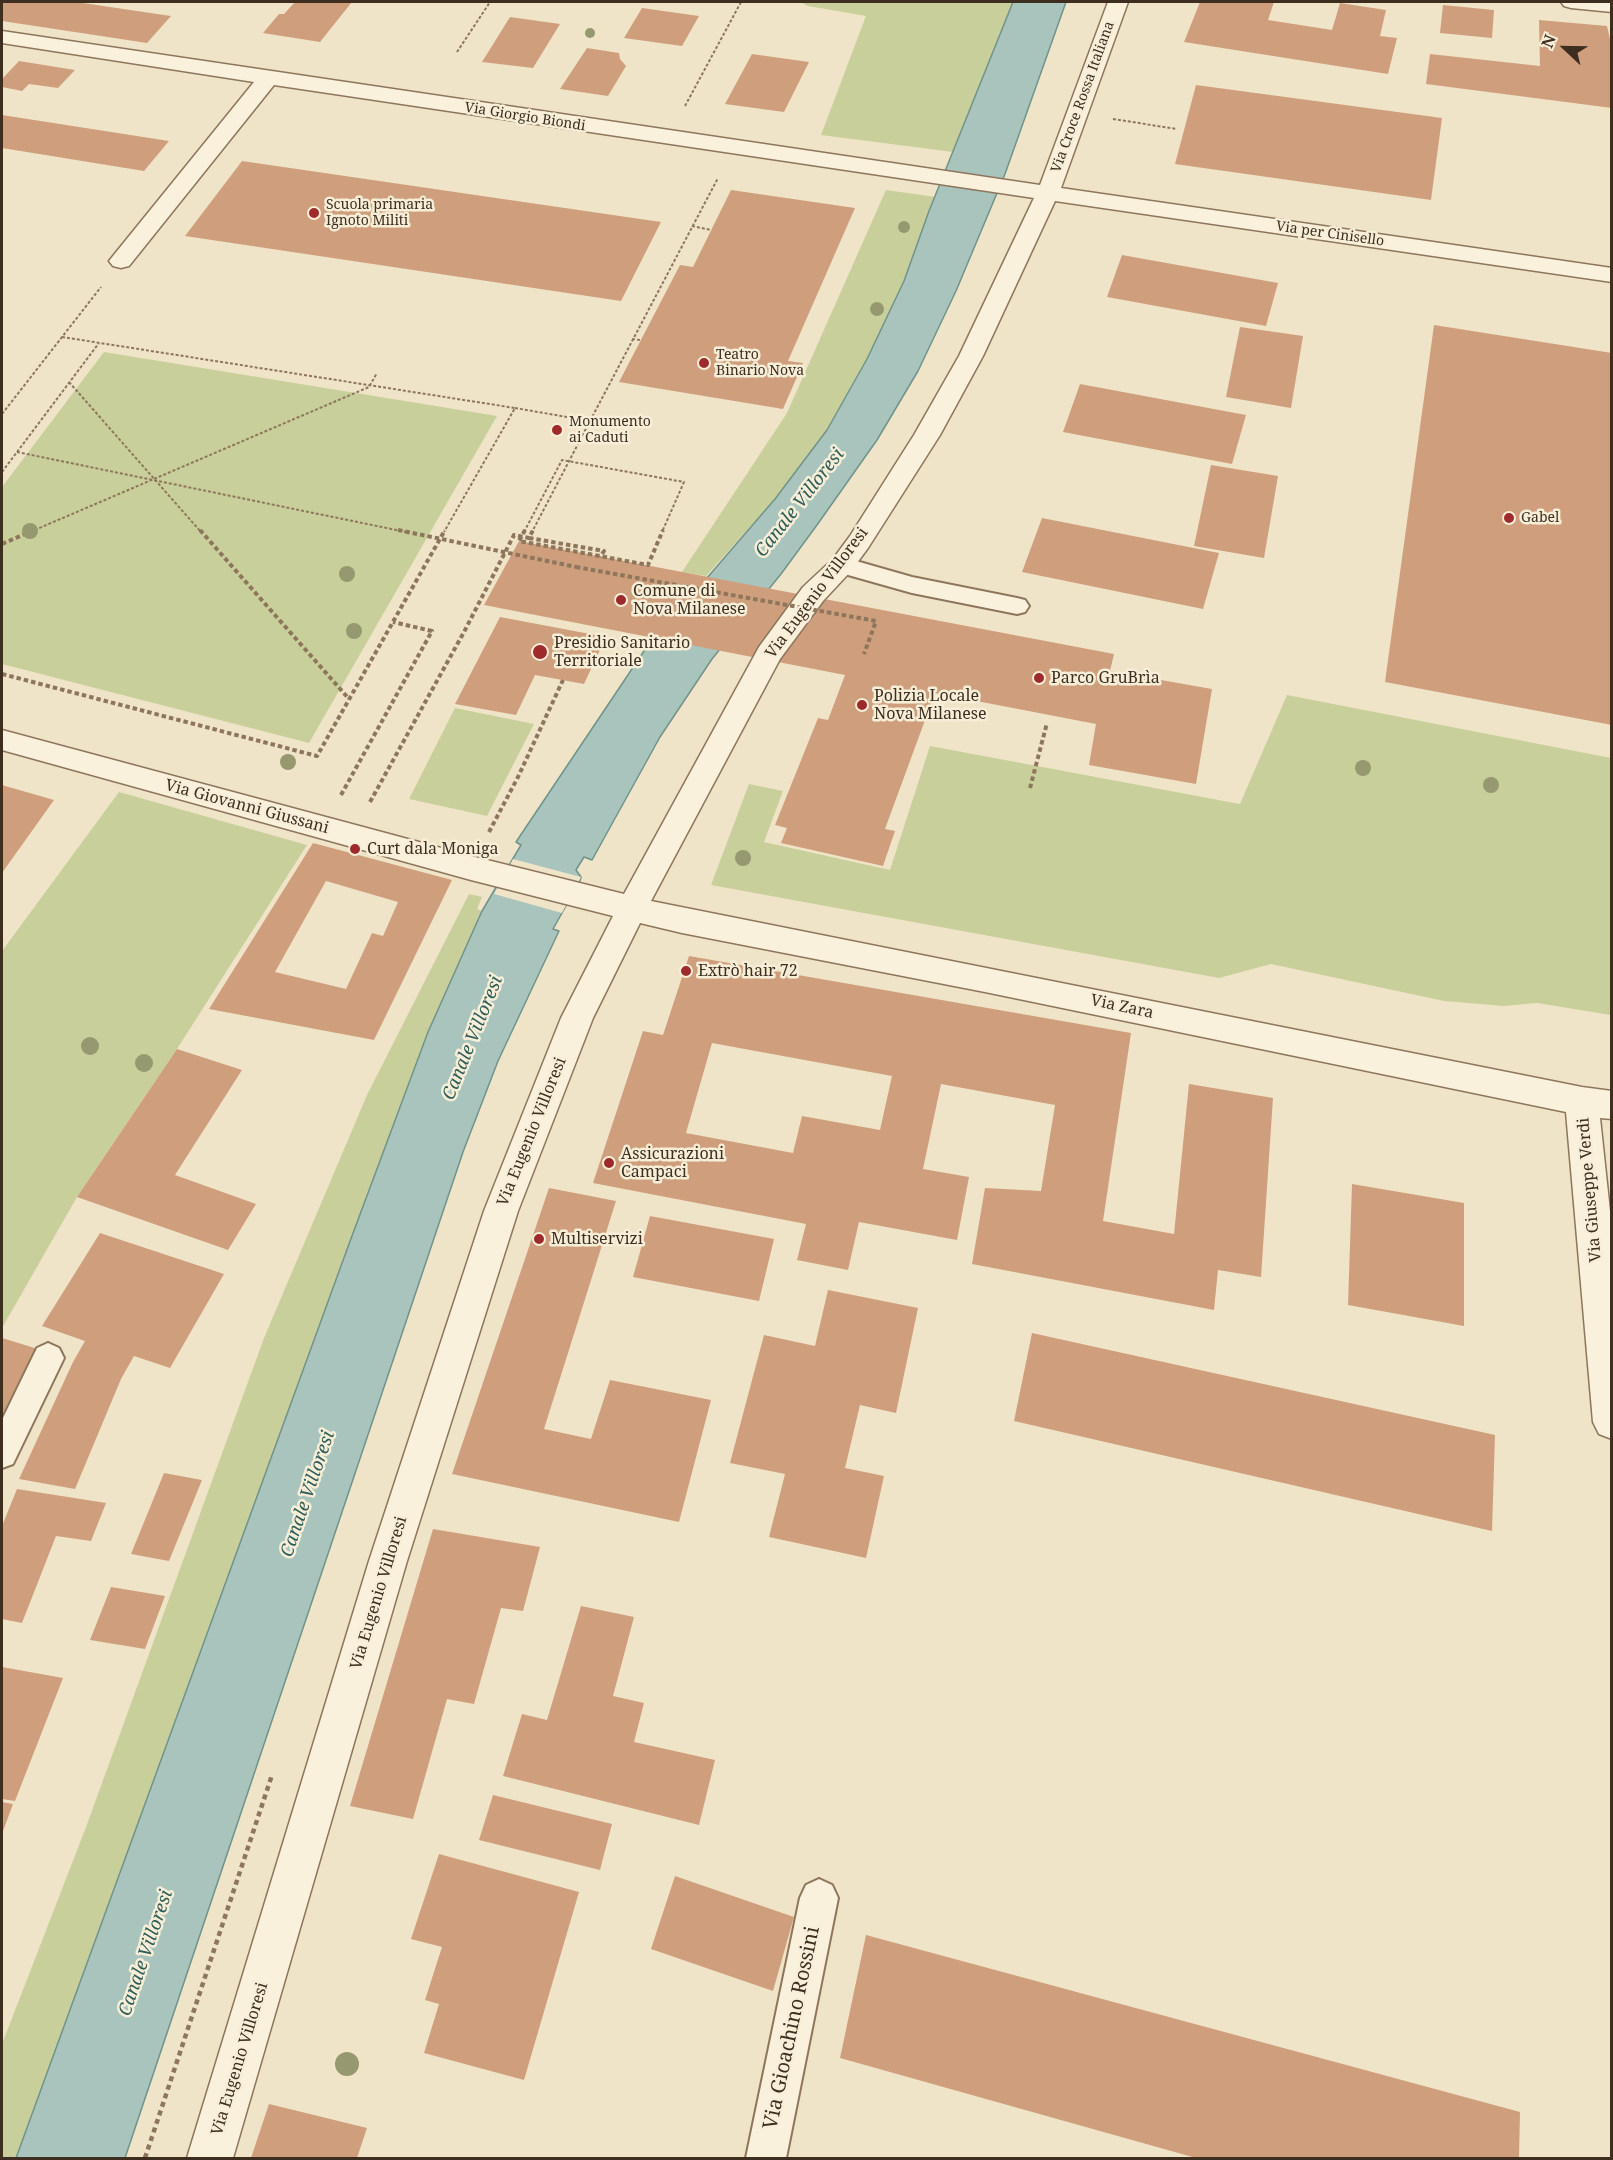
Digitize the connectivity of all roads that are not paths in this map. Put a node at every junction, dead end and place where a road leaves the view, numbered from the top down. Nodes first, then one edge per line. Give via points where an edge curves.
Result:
1 (1118, 2) edge
2 (1571, 2) edge
3 (1611, 6) edge
4 (2, 37) edge
5 (268, 78) junction
6 (1048, 193) junction
7 (121, 261) road end
8 (1611, 275) edge
9 (842, 565) junction
10 (1017, 606) dead end
11 (2, 740) edge
12 (632, 909) junction
13 (1597, 1103) edge
14 (48, 1358) dead end
15 (1611, 1422) edge
16 (2, 1453) edge
17 (819, 1898) dead end
18 (210, 2158) edge
19 (766, 2158) edge

1 - 6 street, Via Croce Rossa Italiana
2 - 3 street
4 - 5 street, Via Giorgio Biondi
5 - 6 street, Via Giorgio Biondi
5 - 7 street
6 - 8 street, Via per Cinisello
6 - 9 street, Via Eugenio Villoresi via 966,366 927,435
9 - 10 lane via 912,585
9 - 12 street, Via Eugenio Villoresi via 813,594 769,654
11 - 12 street, Via Giovanni Giussani
12 - 13 street, Via Zara
12 - 18 street, Via Eugenio Villoresi via 577,1018 501,1211 388,1561
13 - 15 street, Via Giuseppe Verdi
14 - 16 lane
17 - 19 lane, Via Gioachino Rossini

